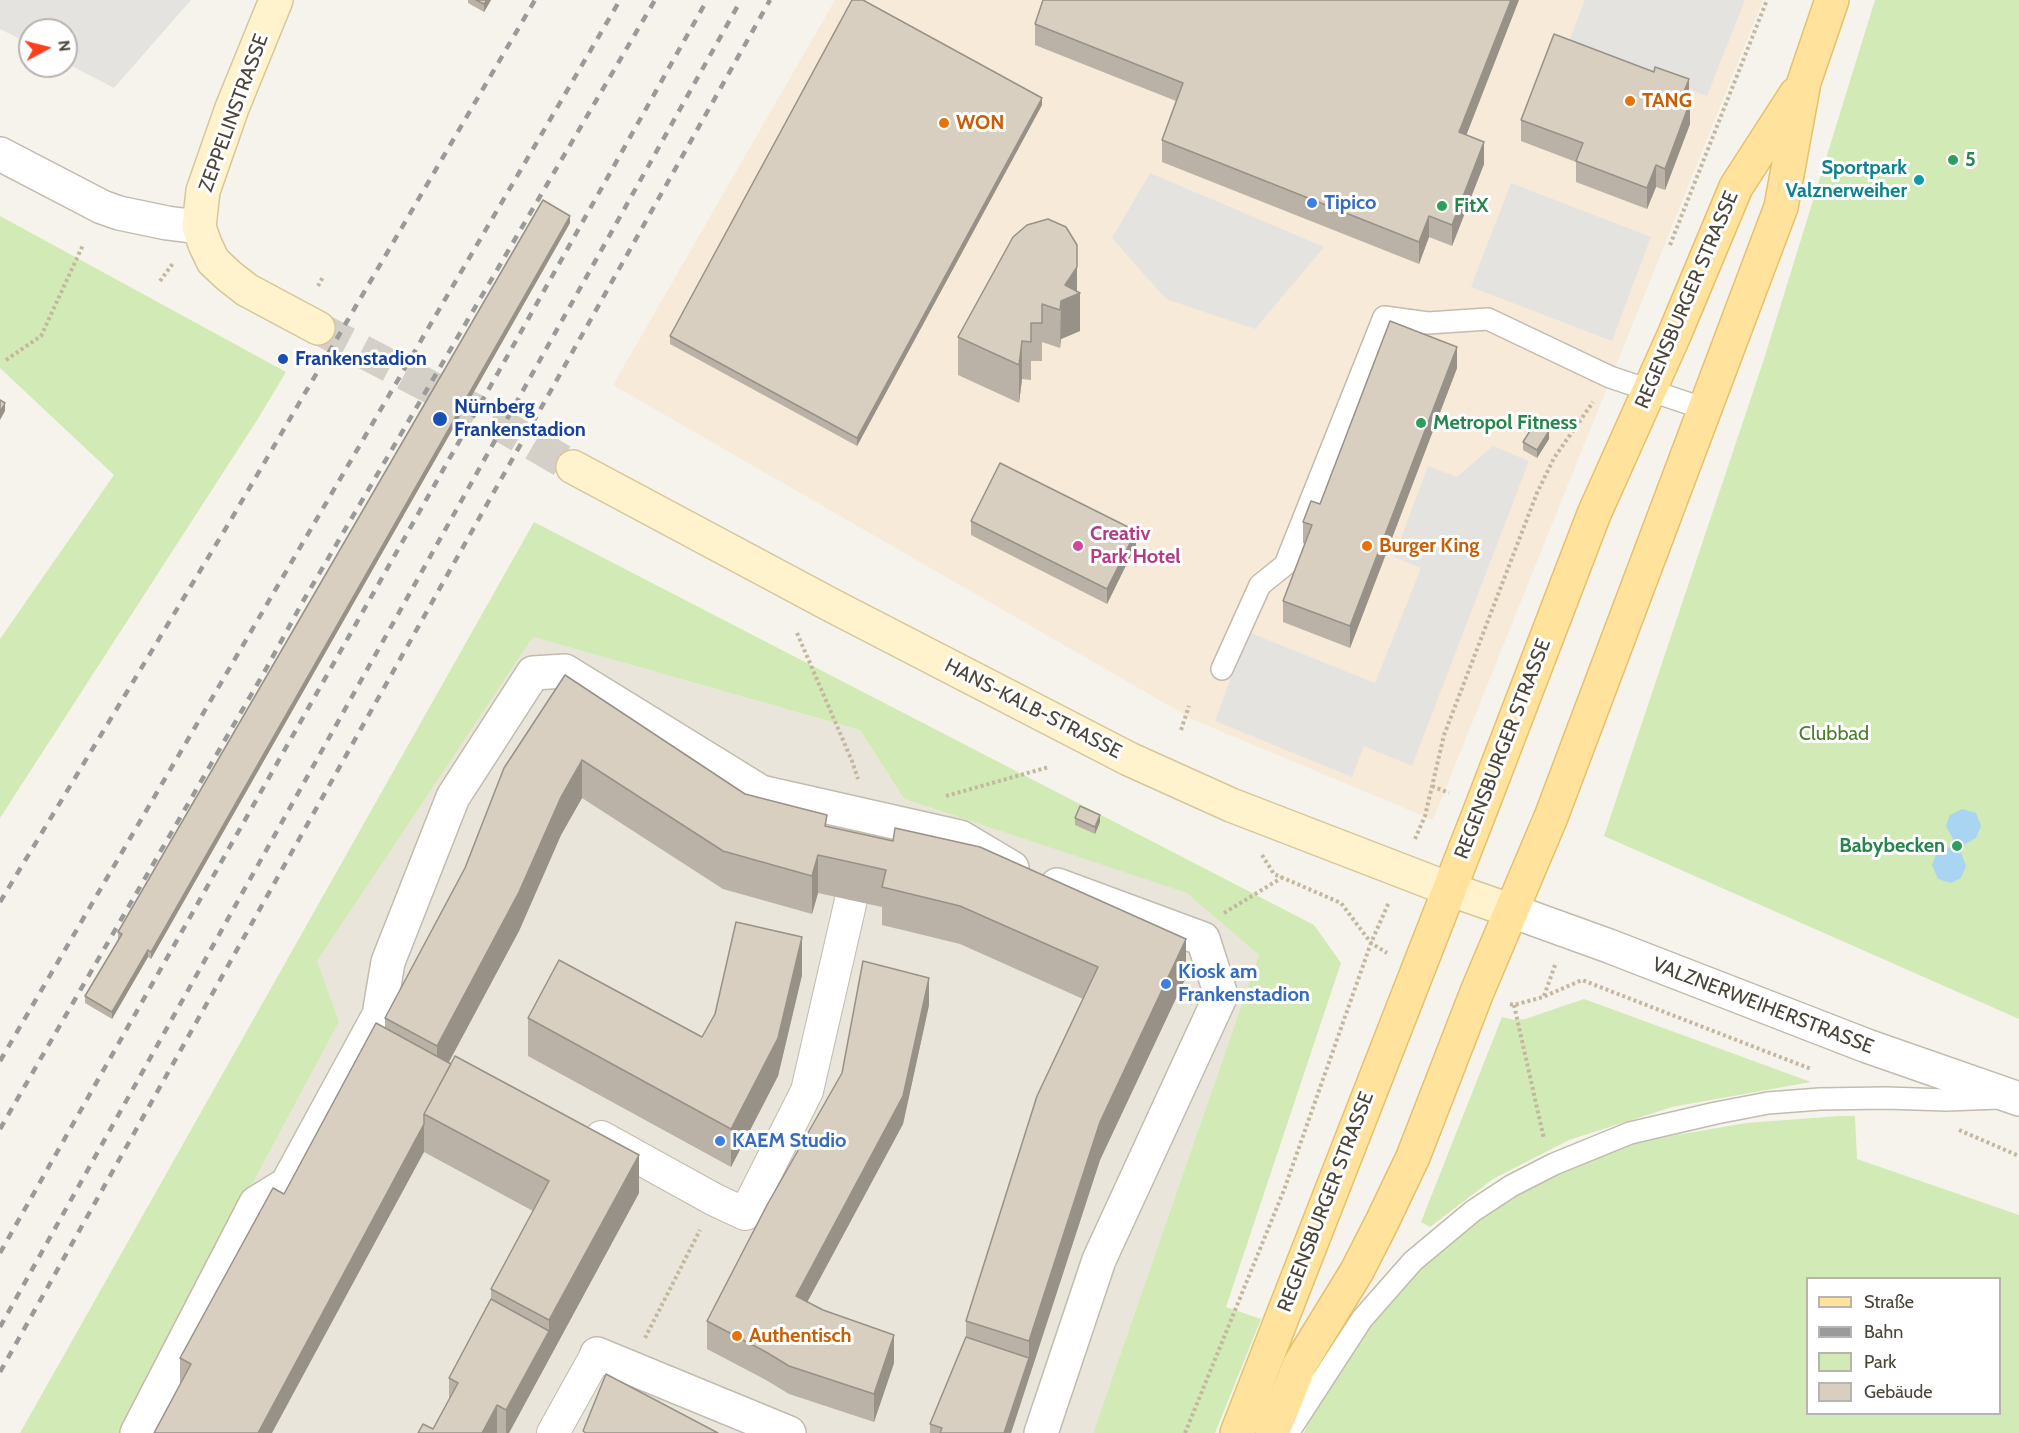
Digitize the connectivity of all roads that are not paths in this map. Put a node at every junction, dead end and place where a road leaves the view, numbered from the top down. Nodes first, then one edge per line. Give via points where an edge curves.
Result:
1 (276, 0) edge
2 (1832, 0) edge
3 (1804, 82) junction
4 (0, 154) edge
5 (200, 227) junction
6 (318, 328) tunnel mouth
7 (1649, 391) junction
8 (1705, 409) junction
9 (573, 467) tunnel mouth
10 (1222, 669) dead end
11 (1449, 889) junction
12 (851, 900) edge
13 (1512, 911) junction
14 (2018, 1098) edge
15 (574, 1122) edge
16 (597, 1354) joint
17 (137, 1433) edge
18 (553, 1433) edge
19 (789, 1433) edge
20 (1041, 1433) edge
21 (1237, 1433) edge
22 (1272, 1433) edge
23 (1288, 1433) edge

1 - 5 main road, ZEPPELINSTRASSE via 203,191
2 - 3 main road, REGENSBURGER STRASSE
3 - 7 main road, REGENSBURGER STRASSE via 1736,187
3 - 8 main road, REGENSBURGER STRASSE via 1781,207
4 - 5 street via 102,207
5 - 6 main road via 213,261 229,276 247,290
7 - 8 lane
7 - 10 lane via 1610,377 1488,319 1428,323 1384,317 1285,565 1260,585
7 - 11 main road, REGENSBURGER STRASSE via 1594,514
8 - 13 main road, REGENSBURGER STRASSE
9 - 11 main road, HANS-KALB-STRASSE via 1130,759 1231,805
11 - 13 main road, HANS-KALB-STRASSE
11 - 21 main road, REGENSBURGER STRASSE
12 - 15 street via 807,1091 745,1214
13 - 14 street, VALZNERWEIHERSTRASSE via 1867,1046
13 - 22 main road, REGENSBURGER STRASSE via 1397,1192 1357,1271 1293,1378
14 - 23 lane, VALZNERWEIHERSTRASSE via 1768,1103 1630,1134 1554,1164 1473,1210 1413,1261 1362,1319
16 - 18 street
16 - 19 street
17 - 20 street via 256,1203 287,1184 389,1021 388,962 453,797 533,674 565,671 761,792 866,828 960,837 1007,866 1203,939 1221,995 1099,1260

